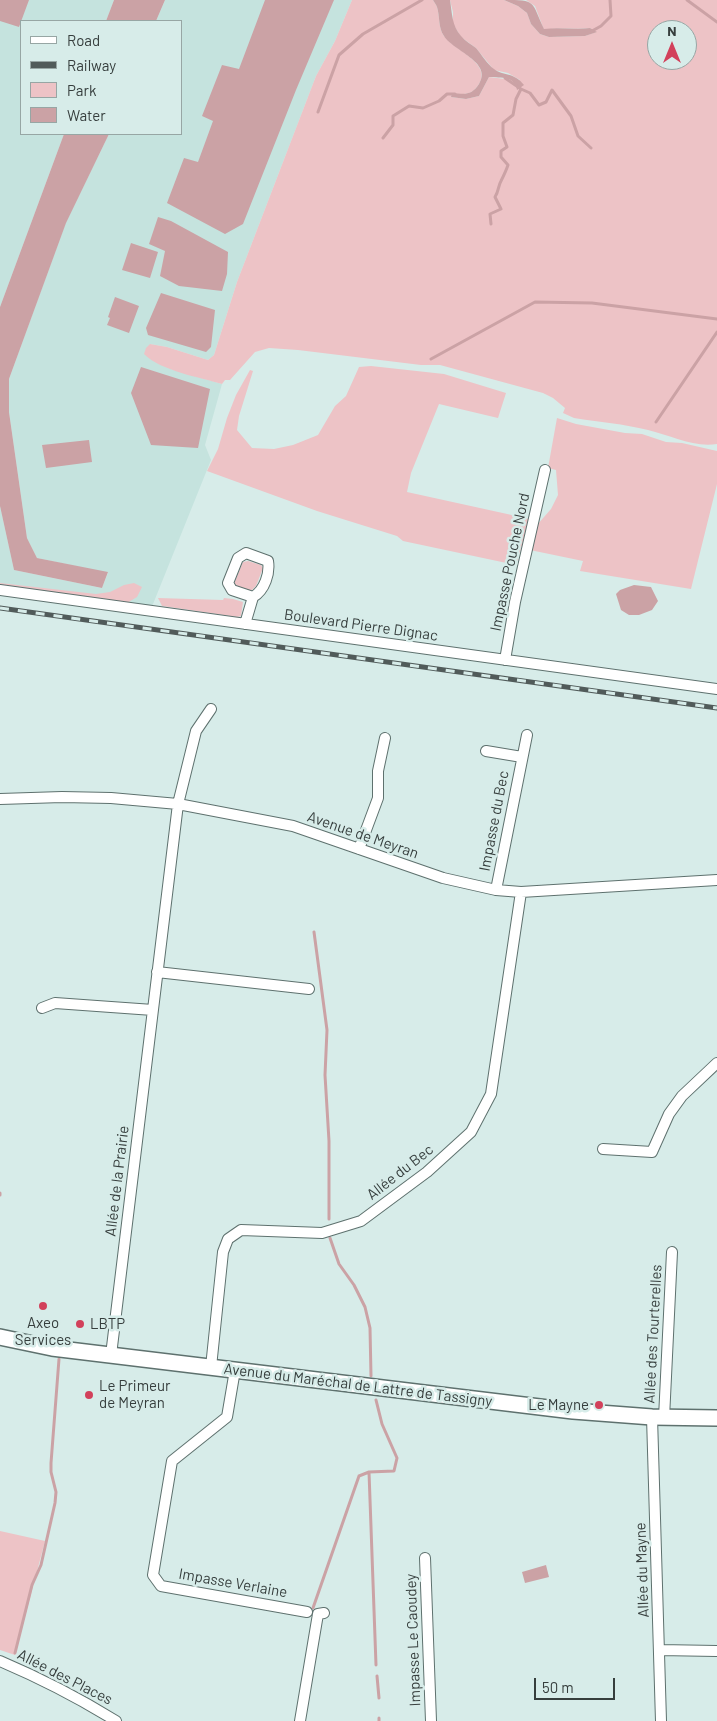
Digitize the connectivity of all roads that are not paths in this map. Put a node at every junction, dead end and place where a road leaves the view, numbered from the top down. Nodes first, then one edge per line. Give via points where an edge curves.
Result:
1 (545, 470) dead end
2 (0, 590) edge
3 (254, 597) junction
4 (245, 624) junction
5 (505, 660) junction
6 (717, 689) edge
7 (211, 709) dead end
8 (527, 735) dead end
9 (385, 738) dead end
10 (486, 751) dead end
11 (522, 757) junction
12 (0, 799) edge
13 (178, 804) junction
14 (359, 849) junction
15 (717, 880) edge
16 (496, 890) junction
17 (521, 892) junction
18 (157, 972) junction
19 (309, 989) dead end
20 (42, 1008) dead end
21 (153, 1010) junction
22 (717, 1063) edge
23 (603, 1149) dead end
24 (672, 1252) dead end
25 (0, 1337) edge
26 (112, 1355) junction
27 (211, 1367) junction
28 (235, 1370) junction
29 (658, 1418) junction
30 (717, 1418) edge
31 (425, 1558) dead end
32 (308, 1612) dead end
33 (324, 1613) dead end
34 (659, 1650) junction
35 (717, 1651) edge
36 (0, 1661) edge
37 (116, 1721) edge
38 (300, 1721) edge
39 (431, 1721) edge
40 (661, 1721) edge

1 - 5 street, Impasse Pouche Nord via 514,602
2 - 4 street, Boulevard Pierre Dignac
3 - 3 street via 232,590 228,583 238,558 246,553 268,560 270,571 259,594
3 - 4 street
4 - 5 street, Boulevard Pierre Dignac
5 - 6 street, Boulevard Pierre Dignac
7 - 13 street, Allée de la Prairie via 196,731
8 - 11 street, Impasse du Bec
9 - 14 street via 378,771 378,798
10 - 11 street, Impasse du Bec
11 - 16 street, Impasse du Bec
12 - 13 street, Avenue de Meyran via 132,798
13 - 14 street, Avenue de Meyran via 293,826
13 - 18 street, Allée de la Prairie
14 - 16 street, Avenue de Meyran via 443,878
15 - 17 street, Avenue de Meyran
16 - 17 street, Avenue de Meyran
17 - 27 street, Allée du Bec via 491,1094 471,1132 427,1172 361,1221 322,1233 241,1230 228,1239 223,1252
18 - 19 street
18 - 21 street, Allée de la Prairie
20 - 21 street via 55,1002
21 - 26 street, Allée de la Prairie
22 - 23 street via 668,1114 652,1152
24 - 29 street, Allée des Tourterelles
25 - 26 main road, Avenue du Maréchal de Lattre de Tassigny via 45,1347
26 - 27 main road, Avenue du Maréchal de Lattre de Tassigny
27 - 28 main road, Avenue du Maréchal de Lattre de Tassigny
28 - 29 main road, Avenue du Maréchal de Lattre de Tassigny via 573,1411
28 - 32 street, Impasse Verlaine via 227,1418 172,1461 153,1575 161,1586
29 - 30 main road, Avenue du Maréchal de Lattre de Tassigny
29 - 34 street, Allée du Mayne
31 - 39 street, Impasse Le Caoudey
33 - 38 street via 318,1614
34 - 35 street
34 - 40 street, Allée du Mayne
36 - 37 street, Allée des Places via 36,1676

